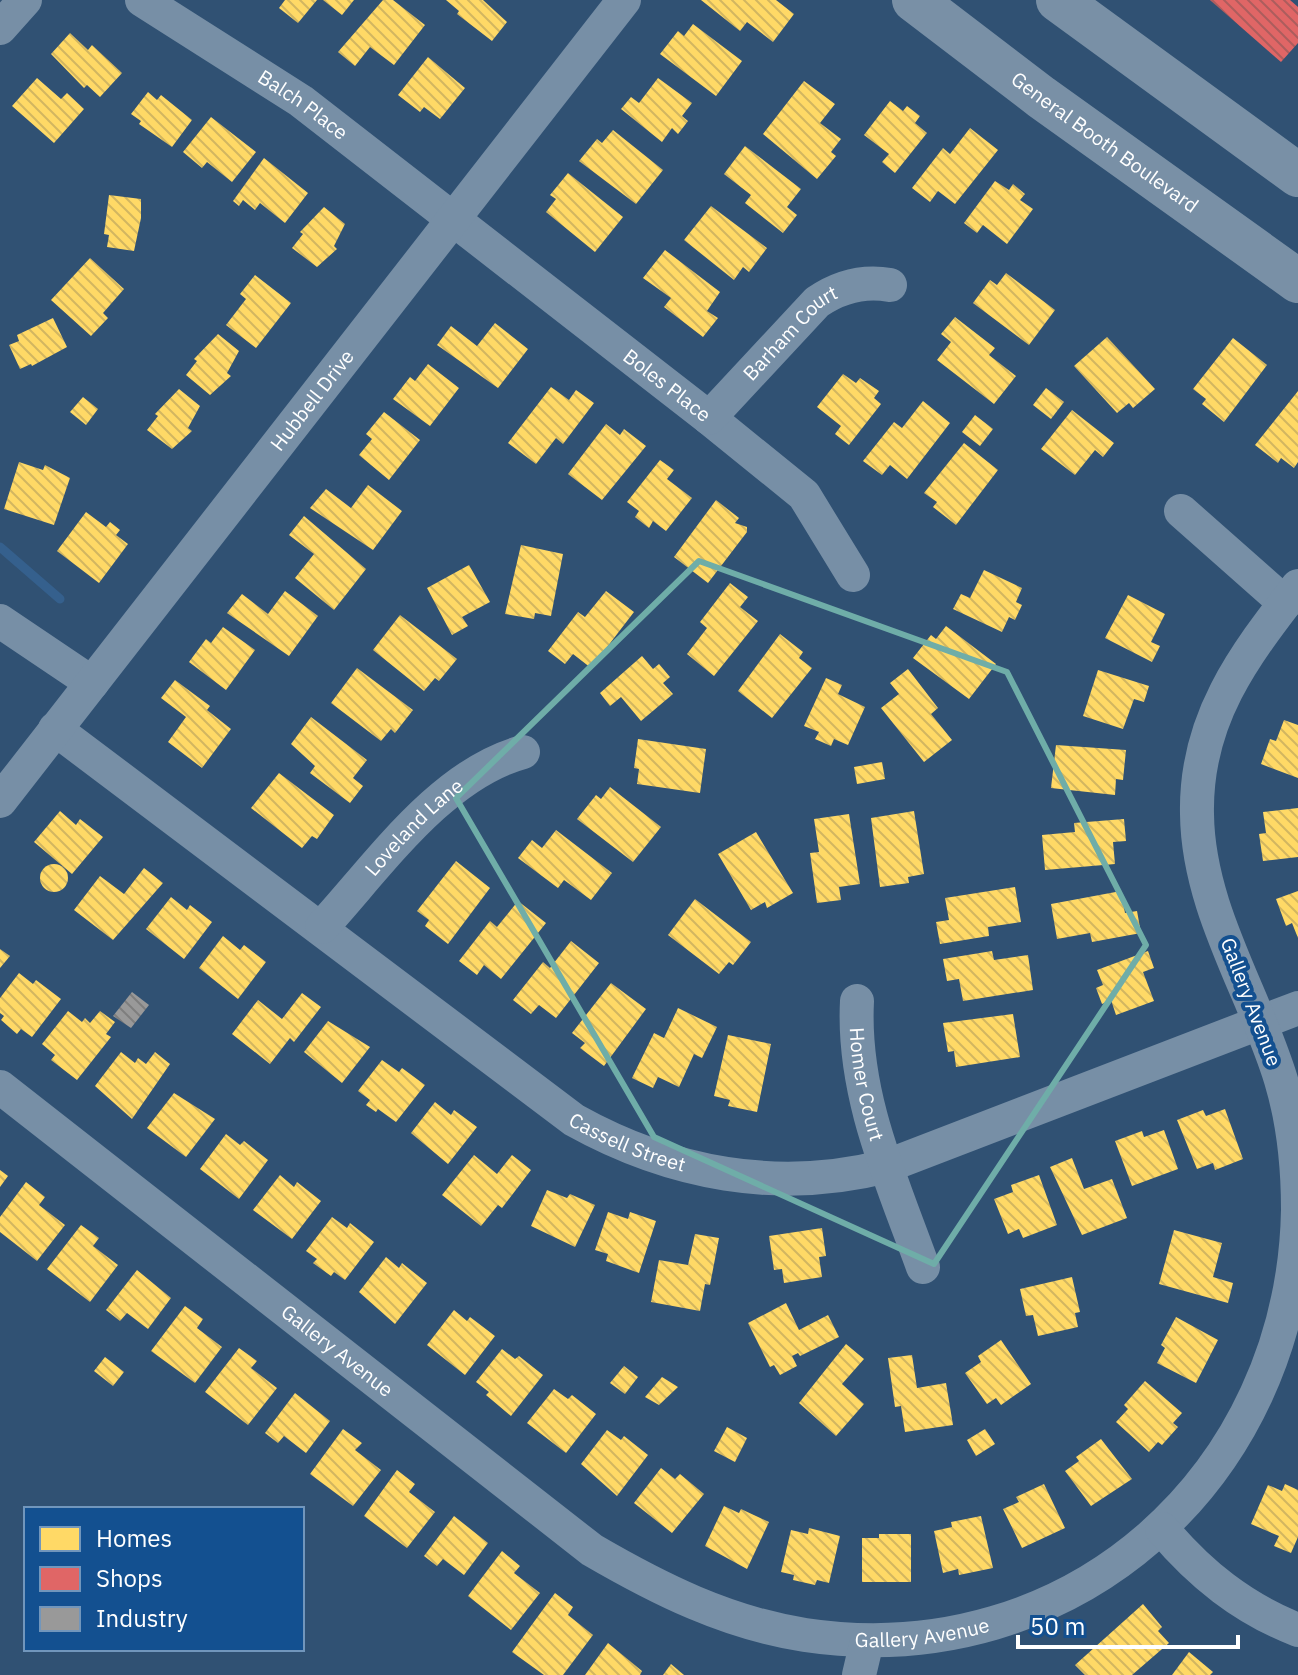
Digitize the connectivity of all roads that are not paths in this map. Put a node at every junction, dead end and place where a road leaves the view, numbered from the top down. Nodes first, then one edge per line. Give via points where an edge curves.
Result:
1 (25, 0) edge
2 (142, 0) edge
3 (624, 0) edge
4 (914, 0) edge
5 (1058, 0) edge
6 (0, 28) edge
7 (1298, 175) edge
8 (455, 220) junction
9 (1298, 281) edge
10 (890, 285) dead end
11 (709, 418) junction
12 (1181, 511) dead end
13 (853, 575) dead end
14 (1292, 595) edge
15 (0, 621) edge
16 (92, 683) junction
17 (55, 729) junction
18 (523, 752) dead end
19 (0, 801) edge
20 (322, 927) junction
21 (857, 1001) dead end
22 (1298, 1008) edge
23 (1259, 1022) junction
24 (0, 1087) edge
25 (887, 1166) junction
26 (923, 1267) dead end
27 (1296, 1271) edge
28 (1162, 1529) junction
29 (1298, 1630) edge
30 (867, 1641) junction
31 (859, 1675) edge

1 - 6 street
2 - 8 street, Balch Place via 301,101
3 - 8 street, Hubbell Drive
4 - 9 highway, General Booth Boulevard
5 - 7 highway
8 - 11 street, Boles Place
8 - 16 street, Hubbell Drive
10 - 11 street, Barham Court via 856,284 817,302
11 - 13 street, Boles Place via 804,495
12 - 14 street
14 - 23 street, Gallery Avenue via 1232,677 1210,725 1196,813 1211,900
15 - 16 street
16 - 17 street, Hubbell Drive
17 - 19 street, Hubbell Drive
17 - 20 street, Cassell Street
18 - 20 street, Loveland Lane via 478,769 449,789
20 - 25 street, Cassell Street via 574,1120 636,1151 698,1170 759,1179 820,1178
21 - 25 street, Homer Court via 866,1103
22 - 23 street, Cassell Street
23 - 25 street, Cassell Street
23 - 27 street, Gallery Avenue via 1282,1082 1295,1151
24 - 30 street, Gallery Avenue via 592,1550 702,1607 777,1630
25 - 26 street, Homer Court
27 - 28 street, Gallery Avenue via 1278,1346 1258,1397 1217,1466
28 - 29 street via 1191,1563 1233,1598
28 - 30 street, Gallery Avenue via 1095,1579 1008,1620 925,1639
30 - 31 street

